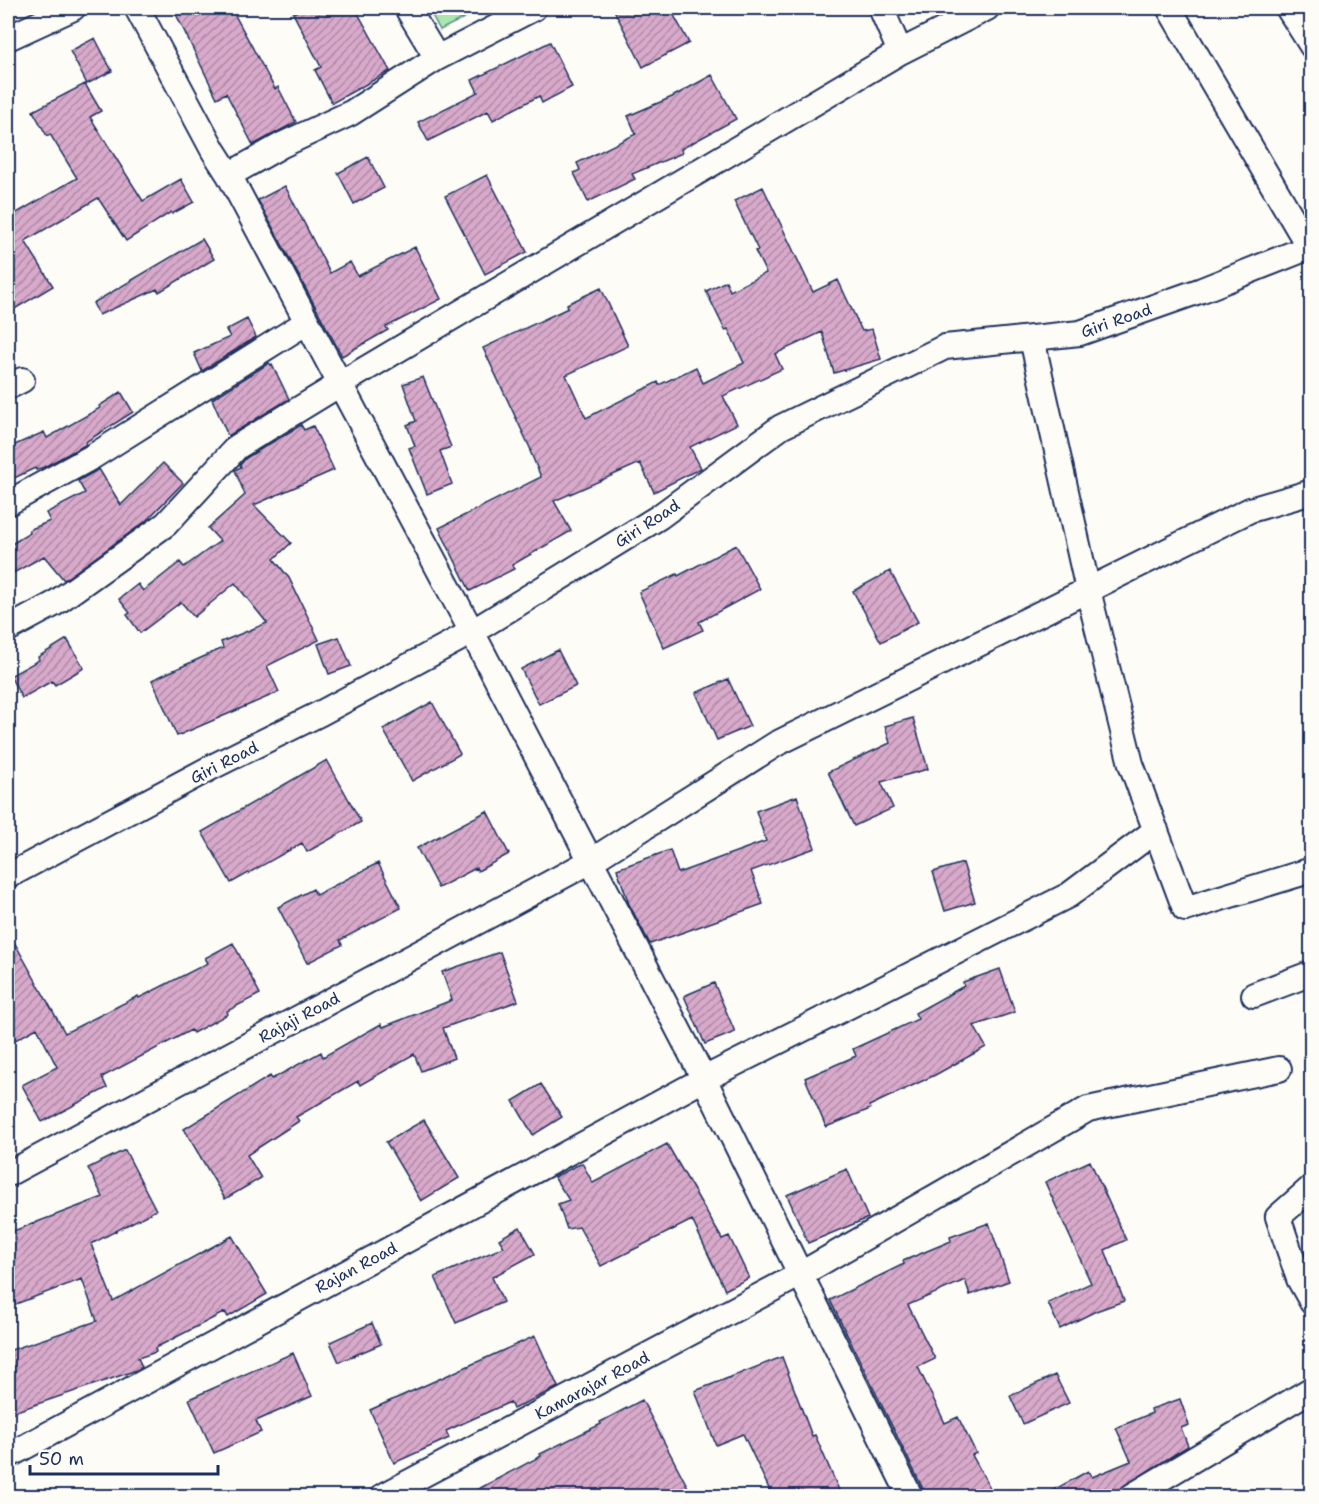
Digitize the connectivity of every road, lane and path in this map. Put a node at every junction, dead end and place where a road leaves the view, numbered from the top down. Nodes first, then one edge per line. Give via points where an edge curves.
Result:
1 (73, 8) edge
2 (137, 8) edge
3 (407, 8) edge
4 (534, 8) edge
5 (881, 8) edge
6 (987, 8) edge
7 (1169, 8) edge
8 (1288, 8) edge
9 (8, 38) edge
10 (1311, 46) edge
11 (900, 52) junction
12 (437, 57) junction
13 (229, 174) junction
14 (1310, 247) edge
15 (307, 322) junction
16 (1032, 339) junction
17 (340, 384) junction
18 (1311, 492) edge
19 (8, 503) edge
20 (1088, 590) junction
21 (8, 629) edge
22 (472, 632) junction
23 (1156, 830) junction
24 (591, 861) junction
25 (1311, 870) edge
26 (8, 876) edge
27 (1311, 973) edge
28 (1254, 995) dead end
29 (1279, 1069) dead end
30 (704, 1079) junction
31 (8, 1174) edge
32 (1311, 1187) edge
33 (801, 1274) junction
34 (1311, 1302) edge
35 (1311, 1389) edge
36 (8, 1456) edge
37 (1138, 1495) edge
38 (383, 1497) edge
39 (910, 1497) edge

1 - 9 street
2 - 13 street
3 - 12 street
4 - 12 street
5 - 11 street
6 - 11 street
7 - 14 street
8 - 10 street
11 - 17 street
12 - 13 street via 351,113
13 - 15 street
14 - 16 street, Giri Road via 1080,333
15 - 17 street
15 - 19 street via 92,457
16 - 20 street
16 - 22 street, Giri Road via 945,347 781,427 659,517
17 - 21 street via 237,447 166,524 54,604
17 - 22 street
18 - 20 street, Rajaji Road via 1250,510
20 - 23 street via 1131,764
20 - 24 street, Rajaji Road via 776,744
22 - 24 street
22 - 26 street, Giri Road
23 - 25 street via 1185,909
23 - 30 street, Rajan Road via 1069,895
24 - 30 street
24 - 31 street, Rajaji Road
27 - 28 street
29 - 33 street, Kamarajar Road via 1088,1109
30 - 33 street
30 - 36 street, Rajan Road
32 - 34 street via 1278,1217
33 - 38 street, Kamarajar Road
33 - 39 street
35 - 37 street

